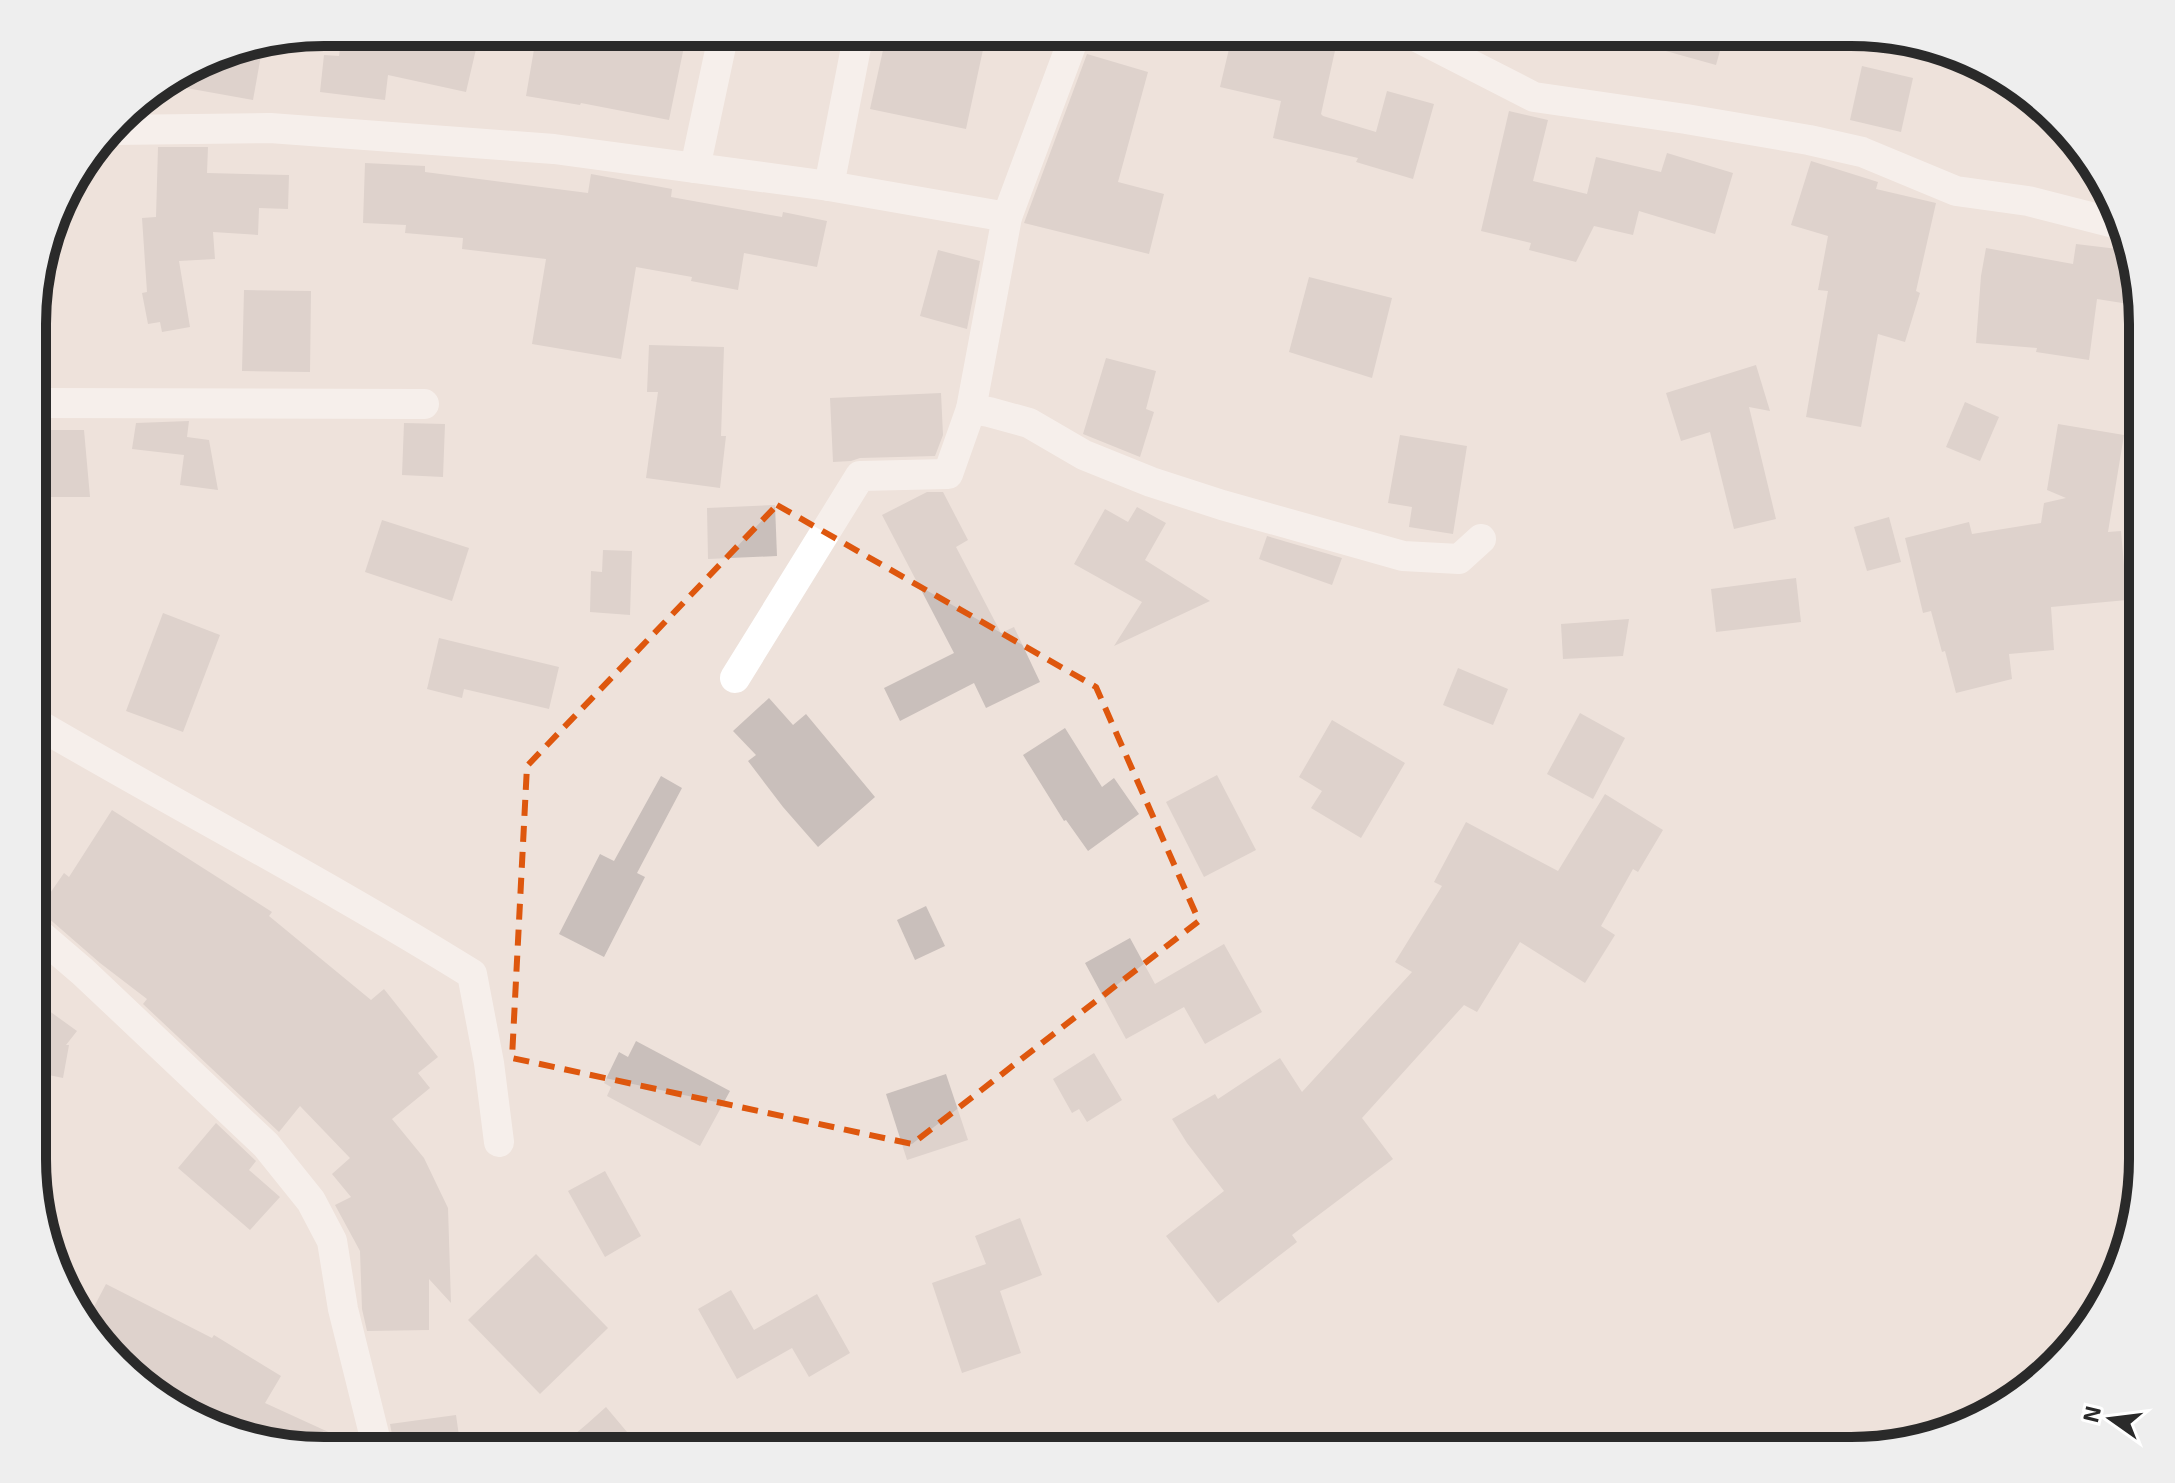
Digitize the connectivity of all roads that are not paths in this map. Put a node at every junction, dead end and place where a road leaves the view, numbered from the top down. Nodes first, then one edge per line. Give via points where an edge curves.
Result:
1 (721, 46) edge
2 (856, 46) edge
3 (1071, 46) edge
4 (1436, 47) edge
5 (126, 130) edge
6 (695, 168) junction
7 (829, 186) junction
8 (1007, 217) junction
9 (2109, 222) edge
10 (46, 403) edge
11 (424, 404) dead end
12 (971, 409) junction
13 (1481, 539) dead end
14 (735, 678) dead end
15 (46, 729) edge
16 (47, 941) edge
17 (499, 1142) dead end
18 (375, 1436) edge

1 - 6 street
2 - 7 street
3 - 8 street
4 - 9 street via 1534,97 1809,140 1862,152 1956,191 2028,201
5 - 6 street via 270,128 554,149
6 - 7 street
7 - 8 street
8 - 12 street
10 - 11 street
12 - 13 street via 1029,423 1084,455 1151,482 1403,556 1459,559
12 - 14 street via 948,474 860,476
15 - 17 street via 472,974
16 - 18 street via 266,1145 311,1201 332,1241

